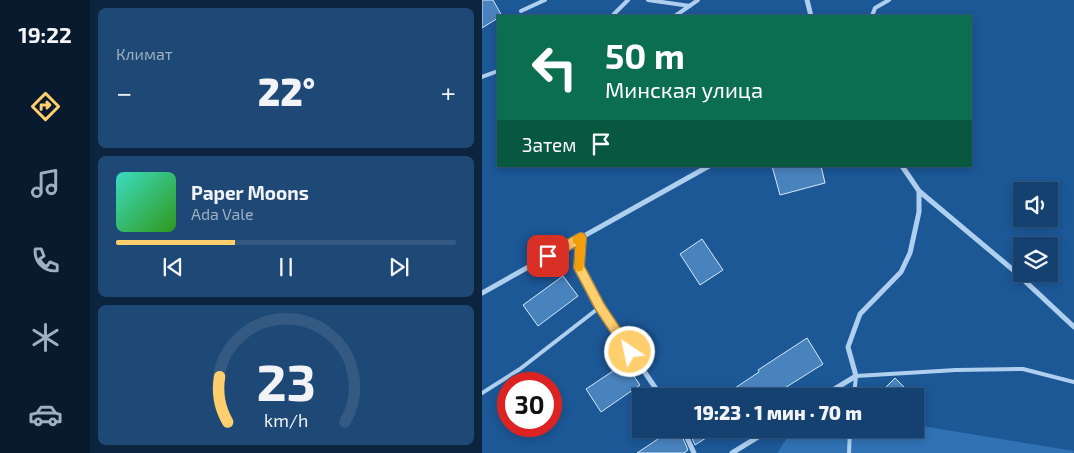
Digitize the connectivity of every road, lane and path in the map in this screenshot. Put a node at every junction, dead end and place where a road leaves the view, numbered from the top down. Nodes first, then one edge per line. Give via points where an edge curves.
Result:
1 (545, 0) edge
2 (628, 0) edge
3 (648, 0) edge
4 (698, 0) edge
5 (807, 0) edge
6 (889, 0) edge
7 (690, 6) junction
8 (521, 11) dead end
9 (613, 15) edge
10 (676, 15) edge
11 (811, 15) edge
12 (872, 15) edge
13 (497, 71) edge
14 (482, 77) edge
15 (707, 167) edge
16 (903, 167) edge
17 (919, 191) junction
18 (581, 238) junction
19 (482, 293) edge
20 (600, 307) junction
21 (1074, 327) edge
22 (856, 376) junction
23 (1074, 382) edge
24 (656, 388) edge
25 (837, 388) edge
26 (855, 388) edge
27 (482, 393) edge
28 (687, 438) edge
29 (756, 438) edge
30 (850, 438) edge
31 (694, 453) edge
32 (732, 453) edge
33 (849, 453) edge

1 - 8 lane
2 - 9 lane
3 - 7 lane
4 - 7 lane
5 - 11 street
6 - 12 lane via 875,8
7 - 10 lane
13 - 14 lane
15 - 18 street
16 - 17 street
17 - 21 street via 1012,269
17 - 22 street via 910,253 901,272 860,314 851,338 848,347
18 - 19 street
18 - 20 street via 579,267
20 - 24 street
20 - 27 lane via 520,369
22 - 23 lane via 1023,369
22 - 25 street
22 - 26 lane
28 - 31 street
29 - 32 street
30 - 33 lane

